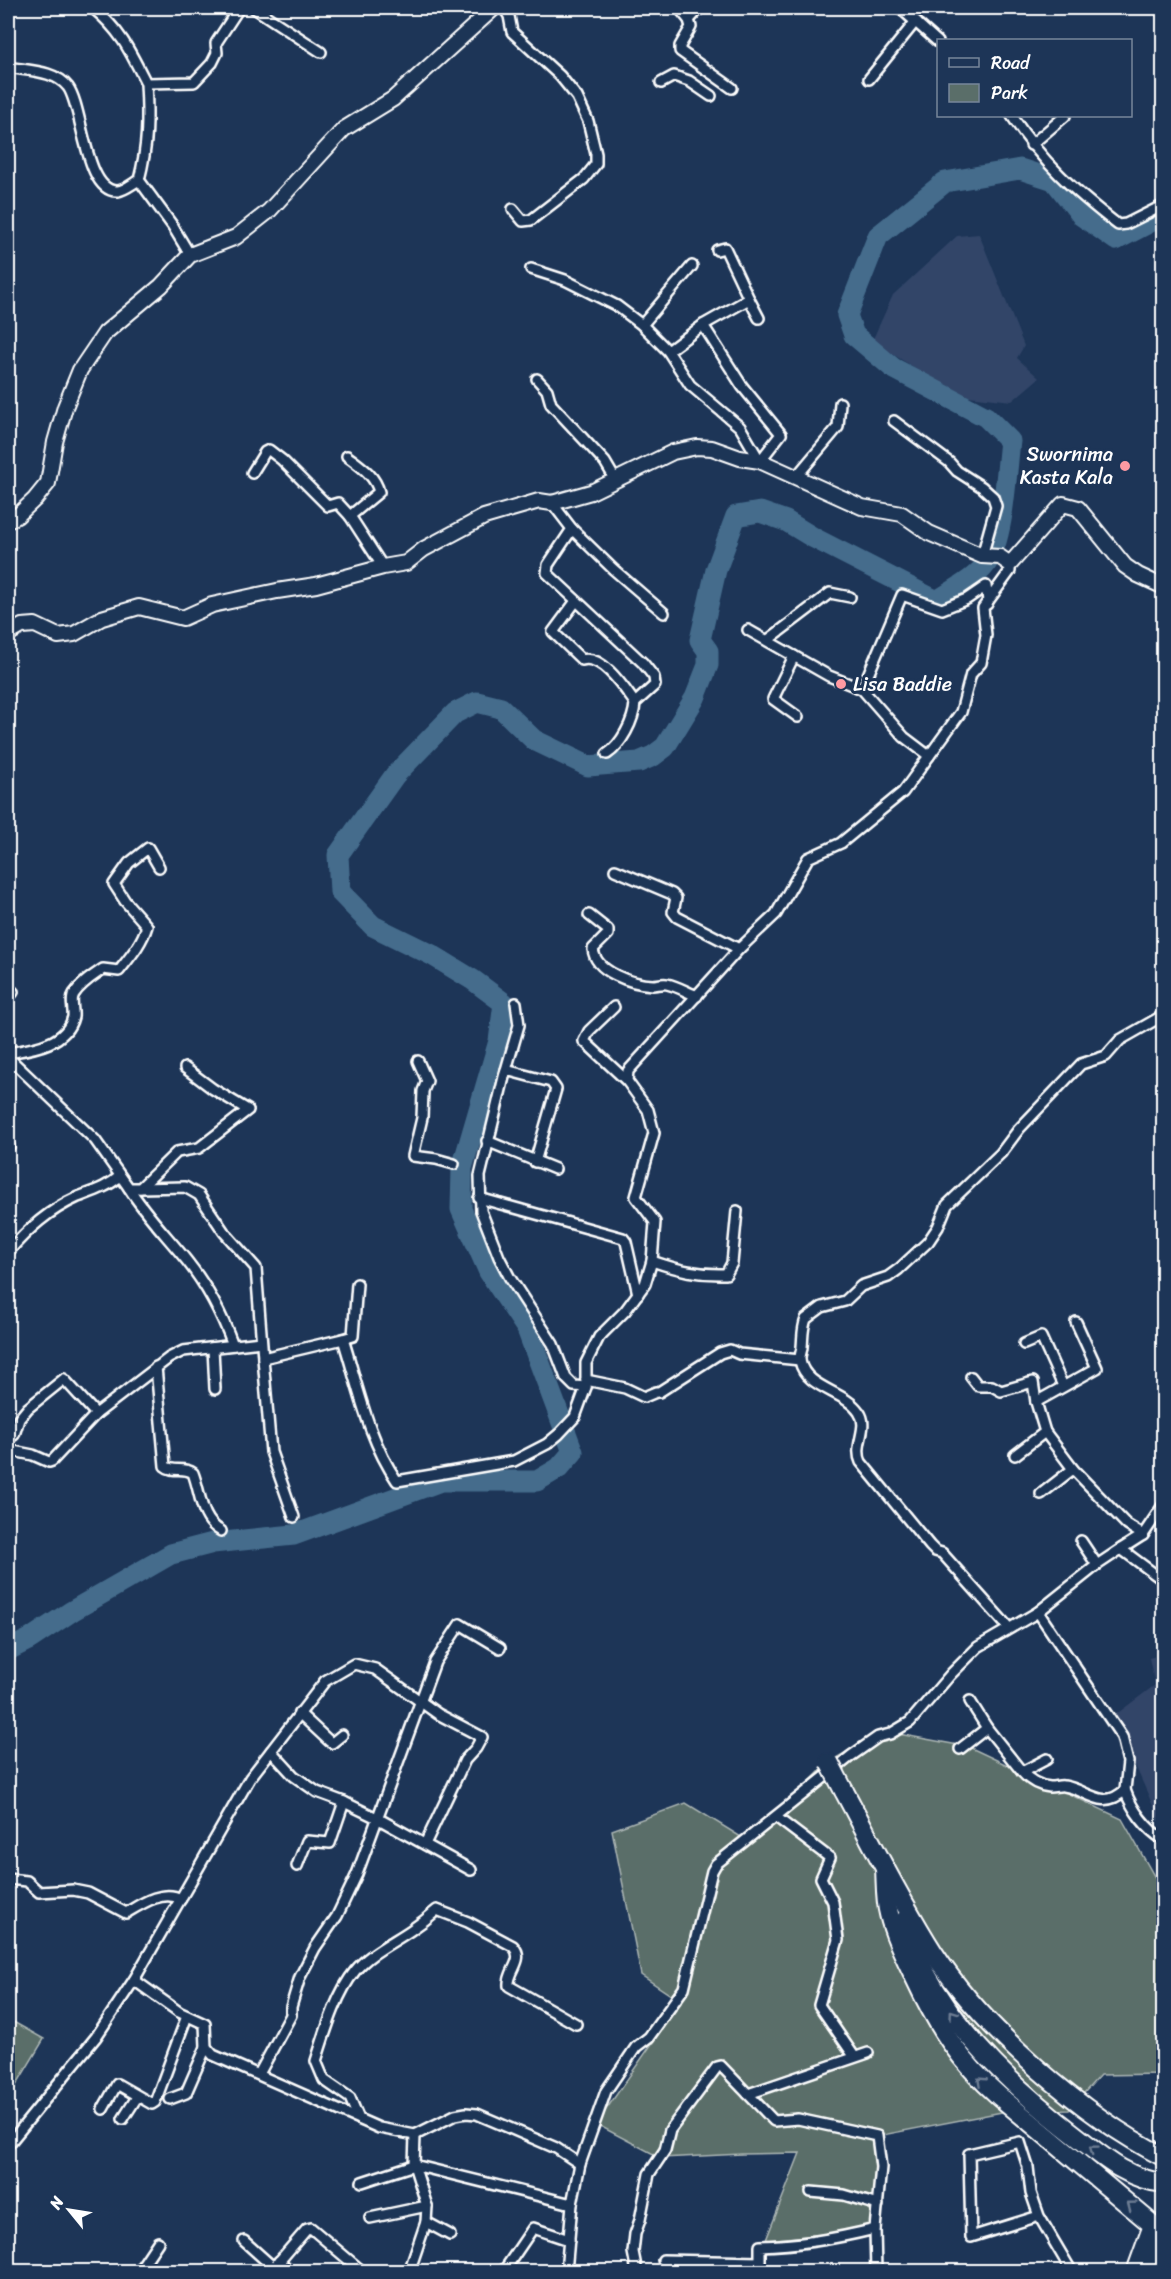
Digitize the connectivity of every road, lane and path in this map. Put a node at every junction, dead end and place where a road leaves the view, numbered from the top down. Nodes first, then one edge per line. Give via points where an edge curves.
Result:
1 (93, 8) edge
2 (239, 8) edge
3 (254, 8) edge
4 (494, 8) edge
5 (679, 8) edge
6 (700, 8) edge
7 (900, 8) edge
8 (689, 20) junction
9 (916, 21) junction
10 (937, 40) edge
11 (321, 52) dead end
12 (704, 67) junction
13 (8, 68) edge
14 (869, 79) dead end
15 (689, 81) junction
16 (146, 83) junction
17 (661, 83) dead end
18 (732, 88) dead end
19 (711, 96) dead end
20 (1013, 117) edge
21 (1064, 117) edge
22 (1031, 145) junction
23 (138, 180) junction
24 (1164, 206) edge
25 (513, 209) dead end
26 (717, 250) dead end
27 (190, 255) junction
28 (692, 266) dead end
29 (531, 269) dead end
30 (749, 299) junction
31 (759, 318) dead end
32 (642, 325) junction
33 (703, 325) junction
34 (668, 351) junction
35 (537, 379) dead end
36 (840, 403) dead end
37 (894, 421) dead end
38 (347, 456) dead end
39 (760, 461) junction
40 (252, 473) dead end
41 (796, 477) junction
42 (615, 479) junction
43 (552, 503) junction
44 (350, 516) junction
45 (8, 521) edge
46 (572, 529) junction
47 (982, 556) junction
48 (1005, 561) junction
49 (383, 567) junction
50 (1164, 587) edge
51 (850, 597) dead end
52 (576, 602) junction
53 (983, 608) junction
54 (664, 613) dead end
55 (748, 630) dead end
56 (8, 634) edge
57 (768, 640) junction
58 (794, 656) junction
59 (862, 689) junction
60 (635, 703) junction
61 (798, 717) dead end
62 (607, 754) dead end
63 (929, 756) junction
64 (159, 867) dead end
65 (615, 870) dead end
66 (589, 915) dead end
67 (740, 949) junction
68 (698, 996) junction
69 (516, 1003) dead end
70 (614, 1007) dead end
71 (1164, 1015) edge
72 (8, 1055) edge
73 (418, 1061) dead end
74 (184, 1068) dead end
75 (506, 1070) junction
76 (627, 1081) junction
77 (487, 1141) junction
78 (535, 1162) junction
79 (454, 1164) dead end
80 (555, 1169) dead end
81 (120, 1176) junction
82 (129, 1188) junction
83 (140, 1188) junction
84 (479, 1198) junction
85 (737, 1211) dead end
86 (8, 1252) edge
87 (652, 1261) junction
88 (357, 1284) dead end
89 (638, 1294) junction
90 (1076, 1322) dead end
91 (343, 1339) junction
92 (261, 1342) junction
93 (1024, 1344) dead end
94 (233, 1345) junction
95 (213, 1348) junction
96 (263, 1358) junction
97 (800, 1360) junction
98 (156, 1367) junction
99 (971, 1377) dead end
100 (586, 1384) junction
101 (1063, 1386) junction
102 (215, 1389) dead end
103 (1036, 1402) junction
104 (96, 1414) junction
105 (1045, 1432) junction
106 (14, 1435) dead end
107 (8, 1450) edge
108 (1015, 1455) dead end
109 (1073, 1469) junction
110 (1041, 1494) dead end
111 (1164, 1504) edge
112 (294, 1517) dead end
113 (221, 1531) dead end
114 (1143, 1535) junction
115 (1081, 1541) dead end
116 (1121, 1549) junction
117 (1097, 1565) junction
118 (1164, 1581) edge
119 (1038, 1612) junction
120 (1009, 1628) junction
121 (500, 1648) dead end
122 (970, 1701) dead end
123 (420, 1702) junction
124 (299, 1713) junction
125 (987, 1728) junction
126 (342, 1735) dead end
127 (960, 1749) dead end
128 (271, 1751) junction
129 (1047, 1759) dead end
130 (829, 1762) dead end
131 (1022, 1772) junction
132 (1125, 1790) junction
133 (344, 1802) junction
134 (776, 1817) junction
135 (377, 1818) junction
136 (1164, 1840) edge
137 (424, 1844) junction
138 (297, 1866) dead end
139 (885, 1868) junction
140 (471, 1870) dead end
141 (8, 1878) edge
142 (181, 1899) junction
143 (134, 1980) junction
144 (187, 2016) junction
145 (576, 2024) dead end
146 (206, 2047) junction
147 (868, 2053) dead end
148 (854, 2056) junction
149 (259, 2074) junction
150 (747, 2094) junction
151 (137, 2097) junction
152 (170, 2099) dead end
153 (103, 2109) dead end
154 (123, 2119) dead end
155 (359, 2119) junction
156 (415, 2135) junction
157 (8, 2145) edge
158 (1164, 2157) edge
159 (580, 2164) junction
160 (414, 2165) junction
161 (362, 2182) dead end
162 (1164, 2183) edge
163 (811, 2192) dead end
164 (572, 2204) junction
165 (878, 2205) junction
166 (427, 2206) junction
167 (1039, 2216) junction
168 (370, 2218) dead end
169 (426, 2222) junction
170 (875, 2229) junction
171 (450, 2235) dead end
172 (569, 2240) junction
173 (244, 2241) dead end
174 (1164, 2241) edge
175 (158, 2242) dead end
176 (663, 2260) dead end
177 (274, 2266) edge
178 (722, 2267) edge
179 (138, 2271) edge
180 (291, 2271) edge
181 (363, 2271) edge
182 (409, 2271) edge
183 (503, 2271) edge
184 (566, 2271) edge
185 (637, 2271) edge
186 (876, 2271) edge
187 (1072, 2271) edge
188 (1136, 2271) edge
189 (1142, 2271) edge

1 - 16 street via 123,38
2 - 16 street via 216,43 212,63 194,82
3 - 11 street
4 - 25 street via 509,16 512,32 577,97 597,154 596,164 584,179 531,220 523,221
4 - 27 street via 393,99 344,129 269,211 236,237
5 - 8 street
6 - 8 street
7 - 9 street
8 - 12 street via 691,27 680,51
9 - 10 street
9 - 14 street
12 - 15 street
12 - 18 street
13 - 23 street via 53,75 69,87 97,179 112,191 121,191
15 - 17 street via 675,76
15 - 19 street
16 - 23 street via 149,124
20 - 22 street
21 - 22 street
22 - 24 street via 1062,179 1118,225
23 - 27 street
26 - 30 street via 724,248
27 - 45 street via 161,286 105,333 80,370 65,407 48,483
28 - 32 street
29 - 32 street via 565,280 617,306
30 - 31 street
30 - 33 street
32 - 34 street
33 - 34 street
33 - 39 street via 742,386 781,434
34 - 39 street via 690,385 740,427
35 - 42 street via 547,390 551,404 605,462
36 - 41 street via 838,427
37 - 47 street via 993,497 996,506
38 - 44 street via 374,479 379,492
39 - 41 street
39 - 42 street via 697,447 673,452
40 - 44 street via 269,450 328,506 338,503
41 - 47 street via 862,507 902,514 929,533
42 - 43 street via 591,492
43 - 46 street
43 - 49 street via 539,501 484,517 406,563
44 - 49 street
46 - 52 street via 548,565 547,573
46 - 54 street
47 - 48 street
48 - 50 street via 1063,504 1070,504 1078,508 1125,566
48 - 53 street via 1010,571
49 - 56 street via 316,585 212,605 183,618 138,607 102,618 74,634 58,636 35,625 22,626
51 - 57 street via 830,593
52 - 60 street via 654,677 655,685
52 - 60 street via 553,632 582,660 597,660
53 - 59 street via 988,601 986,586 942,609 902,595
53 - 63 street via 986,635 981,663 972,674 961,712
55 - 57 street
57 - 58 street
58 - 59 street
58 - 61 street via 773,699
59 - 63 street via 904,737
60 - 62 street via 616,748
63 - 67 street via 897,798 841,843 808,858 776,914
64 - 72 street via 148,848 129,863 114,884 147,926 131,956 119,970 103,969 82,985 73,996 73,1018 60,1037 43,1047
65 - 67 street via 672,894 676,898 673,912 677,917
66 - 68 street via 608,930 593,949 601,965 626,980 664,984
67 - 68 street
68 - 76 street via 632,1066
69 - 75 street via 519,1025
70 - 76 street via 584,1041
71 - 97 street via 1120,1040 1106,1056 1081,1064 1001,1153 947,1205 928,1242 899,1269 888,1278 861,1286 845,1301 822,1307 806,1319
72 - 81 street via 95,1140
73 - 79 street via 427,1081 413,1156
74 - 83 street via 248,1110 199,1148 177,1152
75 - 77 street
75 - 78 street via 551,1082 556,1089
76 - 87 street via 648,1110 654,1133 636,1197 655,1222
77 - 78 street
77 - 84 street
78 - 80 street
81 - 82 street
81 - 86 street via 96,1192 40,1218
82 - 83 street
82 - 94 street via 186,1259 226,1325
83 - 92 street via 185,1187 200,1195 224,1232 256,1268
84 - 89 street via 623,1238
84 - 100 street via 499,1257 553,1344 566,1378 574,1386
85 - 87 street via 732,1263 726,1274 702,1275
87 - 89 street
88 - 91 street via 353,1336
89 - 100 street via 599,1337 586,1363
90 - 101 street via 1097,1368
91 - 96 street
91 - 100 street via 371,1431 384,1463 397,1481 514,1461 547,1444 575,1417
92 - 94 street
92 - 96 street
93 - 101 street via 1041,1337
94 - 95 street
95 - 98 street via 183,1351
95 - 102 street
96 - 112 street via 271,1452
97 - 100 street via 730,1350 644,1397 615,1385
97 - 120 street via 812,1381 860,1412 861,1461 930,1546 942,1553
98 - 104 street
98 - 113 street via 165,1466 193,1473 207,1518
99 - 103 street via 978,1386 1001,1391 1033,1382
101 - 103 street
103 - 105 street
104 - 106 street via 64,1379 60,1380 28,1408
104 - 107 street via 52,1461
105 - 108 street
105 - 109 street
109 - 110 street
109 - 114 street
111 - 114 street
114 - 116 street
115 - 117 street
116 - 117 street
116 - 118 street
117 - 119 street
119 - 120 street
119 - 132 street via 1122,1737 1128,1762
120 - 134 street via 971,1654 910,1722 851,1755
121 - 123 street via 460,1624 435,1662
122 - 125 street
123 - 124 street via 375,1670 354,1664 325,1681
123 - 135 street
123 - 137 street via 482,1737 465,1760
124 - 126 street via 332,1743
124 - 128 street
125 - 127 street
125 - 131 street
128 - 133 street via 294,1776 317,1792
128 - 142 street via 220,1827
129 - 131 street
130 - 139 highway, bridge
131 - 132 street via 1030,1781 1048,1787 1065,1786 1099,1800 1119,1796
132 - 136 street via 1136,1813
133 - 135 street
133 - 138 street via 330,1843 307,1841
134 - 148 street via 830,1858 821,1878 833,1902 838,1940 819,2005
134 - 159 street via 712,1871 684,1988 606,2091
135 - 137 street
135 - 149 street via 357,1874 300,1977 291,2015
137 - 140 street
139 - 158 highway via 934,1953 977,2008 1068,2094 1140,2145
162 -> 139 highway via 1126,2172 1098,2153 1018,2089 990,2060 954,2016 925,1971
188 -> 139 highway via 1153,2225 984,2083 952,2046 901,1950 889,1913
141 - 142 street via 27,1881 39,1892 88,1893 126,1913 154,1898
142 - 143 street
143 - 144 street
143 - 157 street via 96,2037
144 - 146 street via 205,2024
144 - 151 street via 155,2102
145 - 155 street via 509,1986 519,1958 513,1946 437,1910 354,1971 327,2028 316,2061 324,2080 350,2098
146 - 149 street via 213,2055
146 - 152 street via 186,2093
147 - 148 street
148 - 150 street
149 - 155 street
150 - 165 street via 774,2121 798,2119 877,2136 881,2167
150 - 185 street via 721,2066 717,2067 674,2125 665,2150 649,2174 635,2234
151 - 153 street via 117,2084
151 - 154 street
155 - 156 street via 379,2128
156 - 159 street via 455,2115 477,2114 556,2148
156 - 160 street
159 - 164 street
160 - 161 street
160 - 164 street
160 - 166 street
163 - 165 street via 844,2195
164 - 172 street
165 - 170 street
166 - 168 street
166 - 169 street
167 - 167 street via 971,2237 969,2154 1020,2142
167 - 187 street
169 - 171 street
169 - 182 street
170 - 178 street via 810,2244 760,2246 760,2262
170 - 186 street
172 - 183 street via 533,2228
172 - 184 street
173 - 177 street
174 - 189 highway
175 - 179 street
176 - 178 street
177 - 180 street
177 - 181 street via 311,2228

